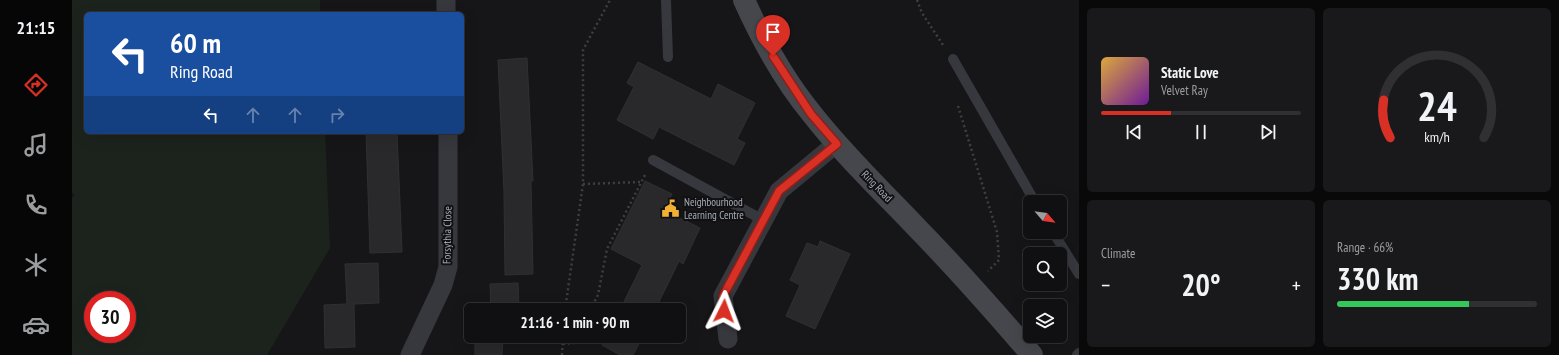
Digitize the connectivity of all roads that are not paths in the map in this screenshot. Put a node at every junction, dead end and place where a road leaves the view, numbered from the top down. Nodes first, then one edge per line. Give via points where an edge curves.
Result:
1 (446, 0) edge
2 (666, 0) edge
3 (744, 0) edge
4 (446, 12) edge
5 (668, 57) dead end
6 (953, 59) road end
7 (448, 134) edge
8 (837, 144) junction
9 (653, 160) road end
10 (1031, 195) edge
11 (763, 220) junction
12 (1057, 239) edge
13 (1079, 274) edge
14 (728, 339) dead end
15 (410, 355) edge
16 (1032, 355) edge

1 - 4 street
2 - 5 lane
3 - 8 street, Ring Road via 757,29 781,69 811,114
6 - 10 lane
7 - 15 street, Forsythia Close via 448,267 443,285
8 - 11 street via 779,191
8 - 16 street, Ring Road via 973,286
9 - 11 lane
11 - 14 street via 723,296
12 - 13 lane

